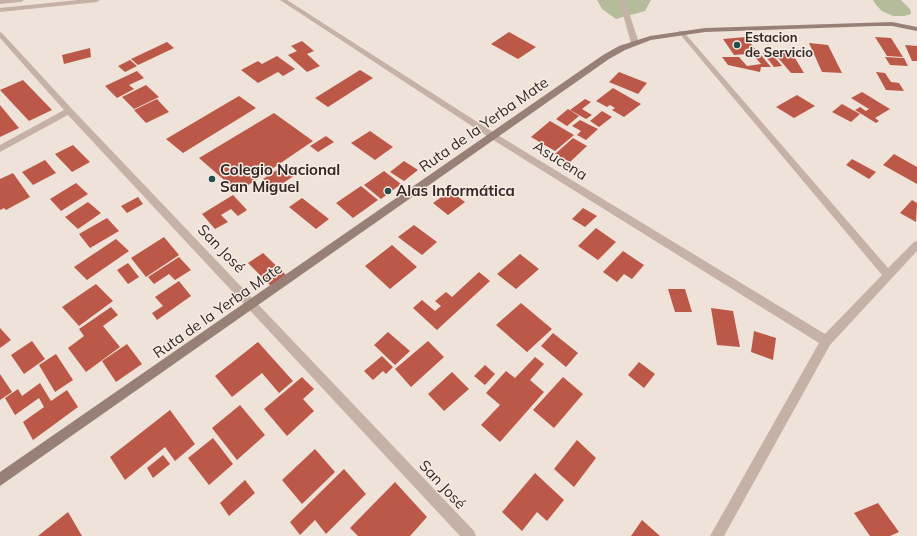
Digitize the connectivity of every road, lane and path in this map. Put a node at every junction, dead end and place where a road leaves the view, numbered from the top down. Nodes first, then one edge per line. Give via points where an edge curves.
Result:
1 (21, 0) edge
2 (97, 0) edge
3 (283, 0) edge
4 (622, 0) edge
5 (0, 2) edge
6 (0, 10) edge
7 (917, 29) edge
8 (680, 32) junction
9 (0, 34) edge
10 (635, 43) junction
11 (69, 110) junction
12 (493, 136) junction
13 (0, 149) edge
14 (917, 245) edge
15 (888, 275) junction
16 (252, 304) junction
17 (826, 341) junction
18 (0, 480) edge
19 (470, 536) edge
20 (717, 536) edge

1 - 5 street
2 - 6 street
3 - 12 street, Asucena
4 - 10 street
7 - 8 main road, Ruta de la Yerba Mate via 877,24
8 - 10 main road, Ruta de la Yerba Mate
8 - 15 street
9 - 11 street, San José
10 - 12 main road, Ruta de la Yerba Mate via 606,57
11 - 13 street
11 - 16 street, San José
12 - 16 main road, Ruta de la Yerba Mate
12 - 17 street, Asucena
14 - 15 street
15 - 17 street
16 - 18 main road, Ruta de la Yerba Mate
16 - 19 street, San José
17 - 20 street

